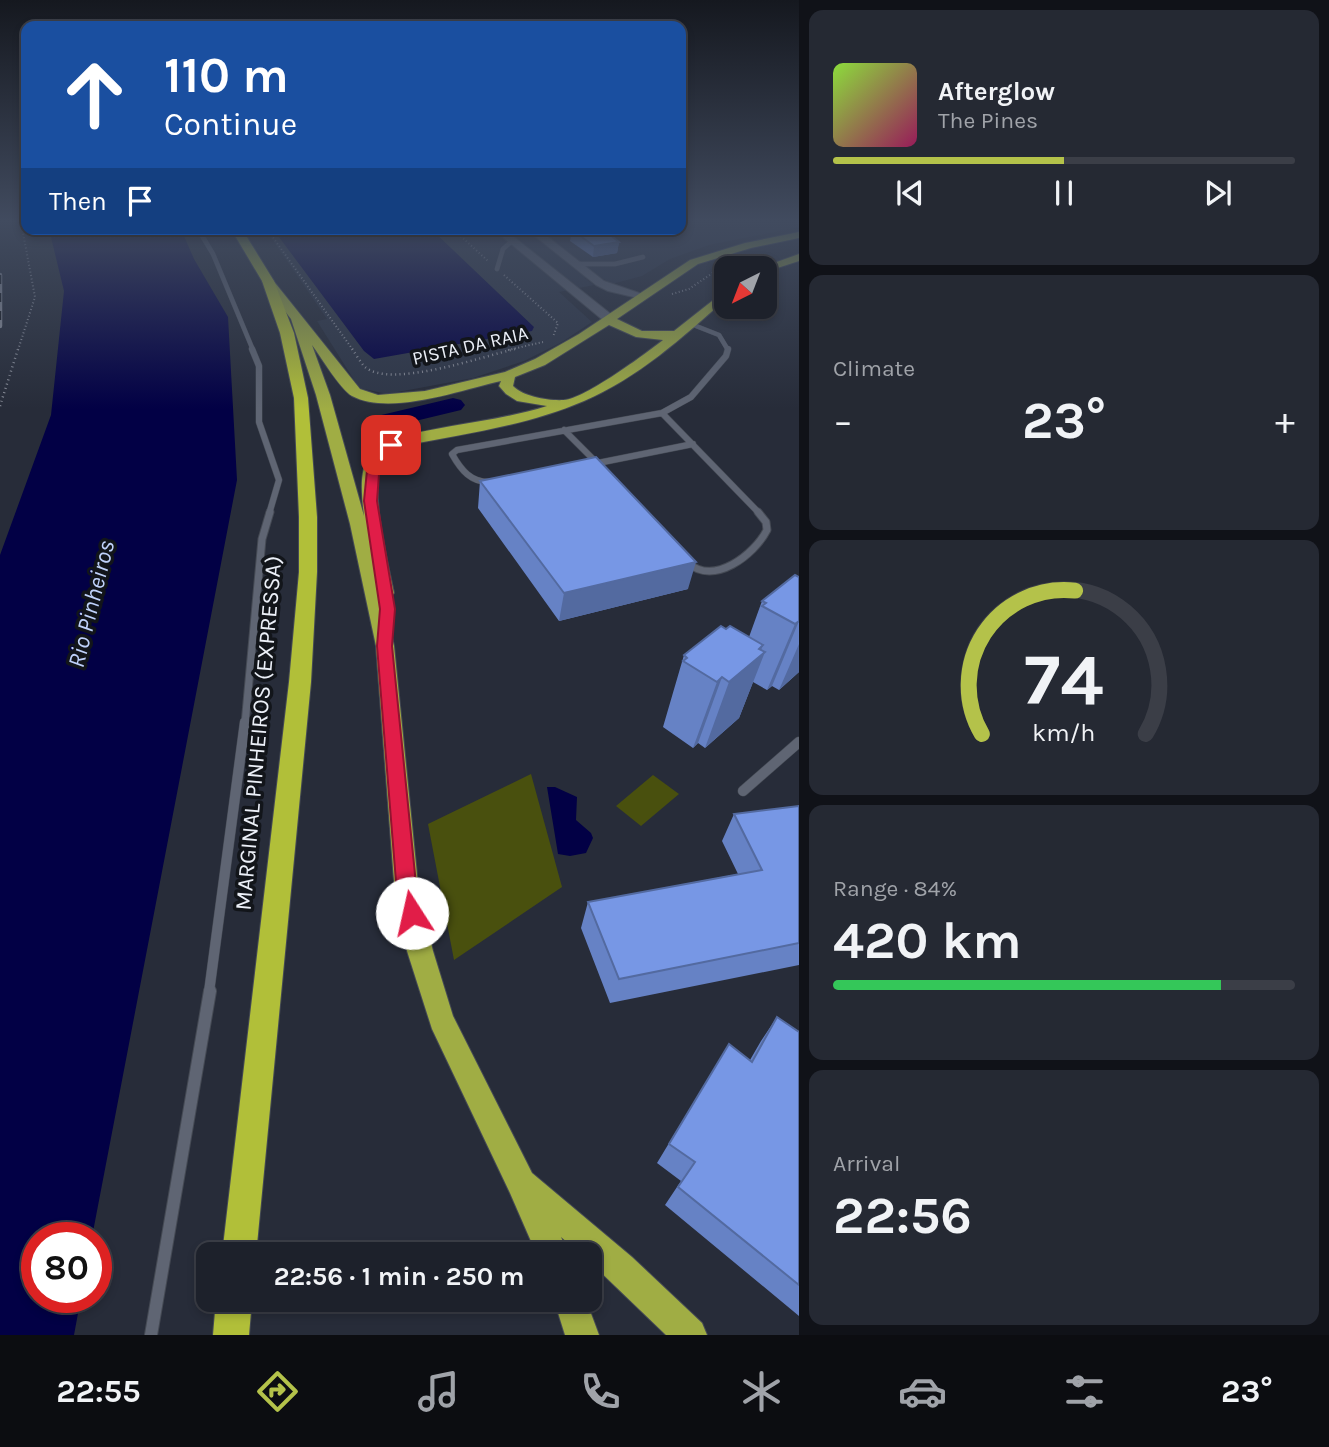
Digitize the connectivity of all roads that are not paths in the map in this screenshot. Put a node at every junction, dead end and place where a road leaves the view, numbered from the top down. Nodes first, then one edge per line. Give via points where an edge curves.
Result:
1 (225, 284) edge
2 (269, 284) edge
3 (271, 284) edge
4 (566, 284) edge
5 (602, 284) edge
6 (660, 284) edge
7 (642, 296) junction
8 (714, 304) edge
9 (297, 318) junction
10 (608, 318) junction
11 (691, 324) junction
12 (678, 334) junction
13 (509, 375) junction
14 (568, 402) junction
15 (672, 408) junction
16 (652, 413) junction
17 (662, 413) junction
18 (564, 430) junction
19 (693, 444) junction
20 (597, 463) junction
21 (584, 466) edge
22 (606, 473) edge
23 (494, 481) edge
24 (683, 558) edge
25 (385, 646) junction
26 (799, 742) edge
27 (743, 790) dead end
28 (521, 1182) junction
29 (240, 1242) edge
30 (547, 1242) edge
31 (233, 1312) edge
32 (574, 1312) edge
33 (150, 1335) edge
34 (230, 1335) edge
35 (582, 1335) edge
36 (690, 1335) edge

1 - 33 lane via 259,366 259,422 279,480 262,539 244,731 206,1017
2 - 29 highway, MARGINAL PINHEIROS (EXPRESSA) via 287,333 301,398 308,572
3 - 9 highway
4 - 10 street
5 - 7 street
6 - 7 highway
7 - 10 highway
8 - 11 highway
9 - 13 highway via 349,387 365,396 388,400 425,395
9 - 25 highway via 358,524
10 - 12 highway via 632,334
10 - 13 highway via 565,348
11 - 12 highway
11 - 15 lane via 719,335 728,349 691,397
12 - 14 highway via 625,373
13 - 14 highway via 506,386 517,396
14 - 25 highway via 528,416 399,442 378,454 370,501 387,609
15 - 16 lane
15 - 17 lane
16 - 17 lane
16 - 18 lane
17 - 19 lane
18 - 20 lane
18 - 23 lane via 452,454 472,480
19 - 20 lane
19 - 24 lane via 766,522 767,530 758,546 711,573 699,572
20 - 21 lane
20 - 22 lane
25 - 28 highway via 407,894 420,951 441,1020
26 - 27 lane
28 - 30 highway
28 - 36 highway
31 - 34 highway
32 - 35 highway

